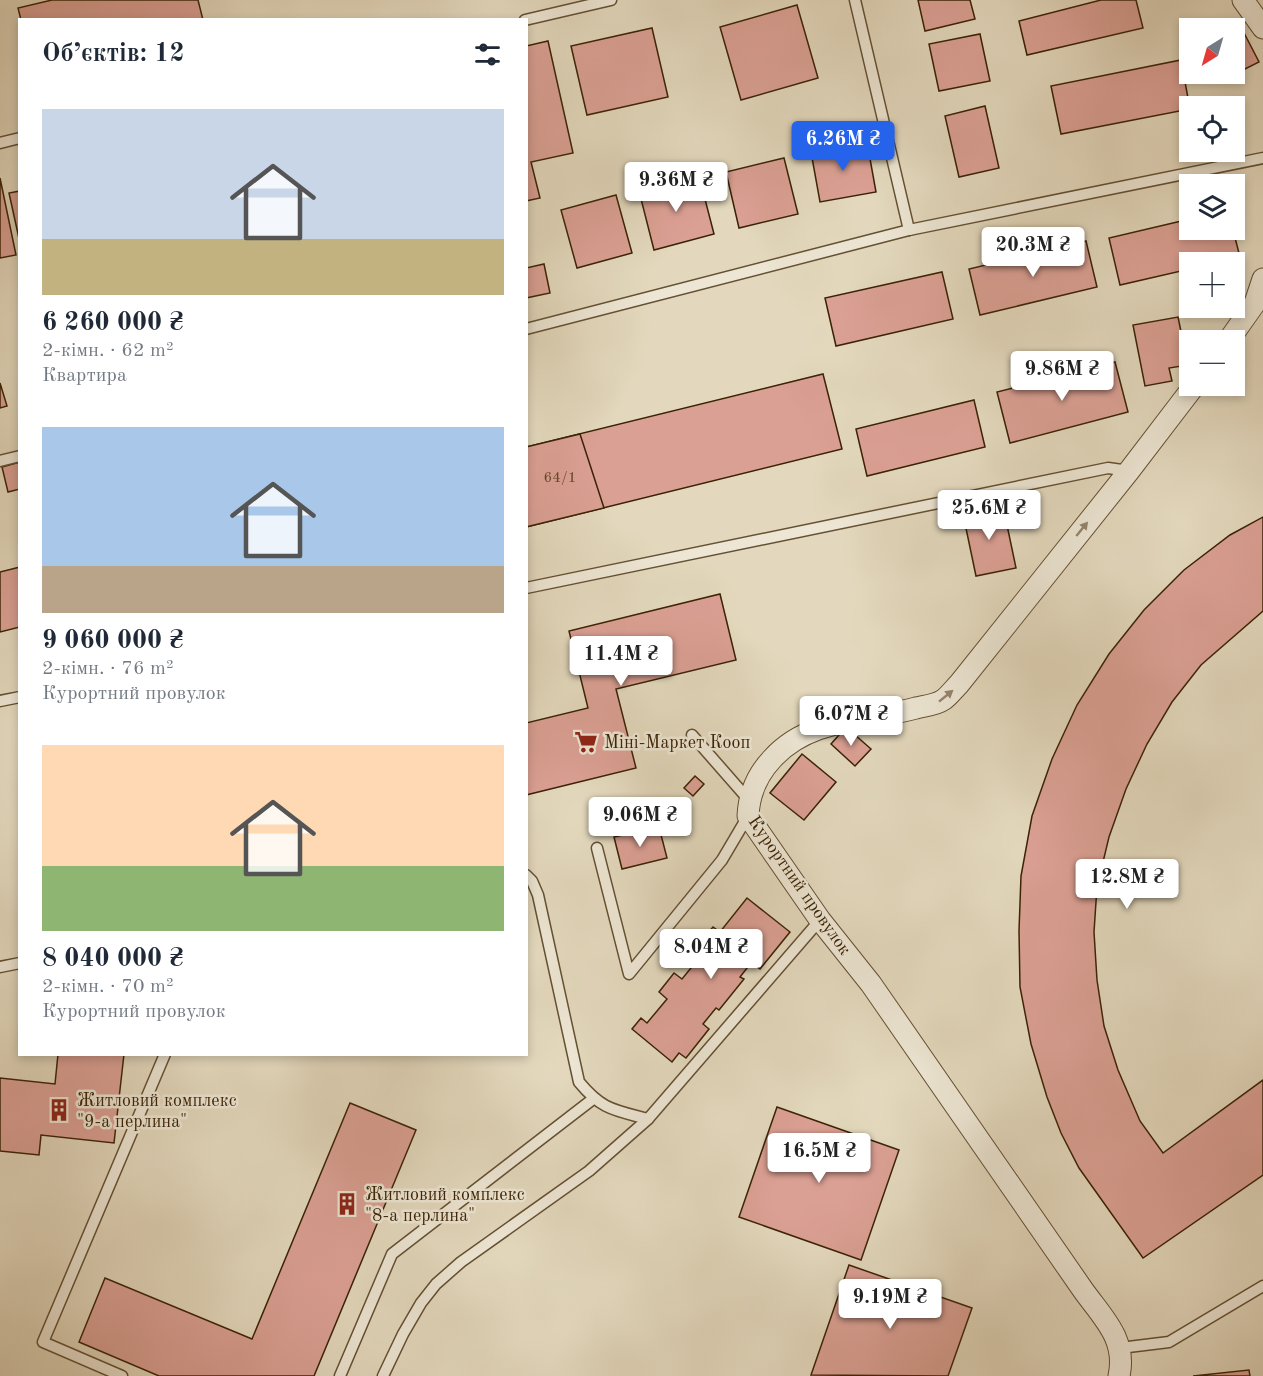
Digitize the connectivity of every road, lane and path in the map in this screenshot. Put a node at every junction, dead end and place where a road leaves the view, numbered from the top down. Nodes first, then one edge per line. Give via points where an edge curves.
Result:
1 (611, 0) edge
2 (855, 0) edge
3 (1243, 0) edge
4 (528, 19) edge
5 (1263, 28) edge
6 (18, 138) edge
7 (0, 143) edge
8 (1263, 158) edge
9 (909, 230) junction
10 (1263, 279) edge
11 (528, 328) edge
12 (1236, 330) edge
13 (1186, 396) edge
14 (18, 456) edge
15 (0, 461) edge
16 (1130, 471) junction
17 (528, 588) edge
18 (18, 697) edge
19 (0, 701) edge
20 (692, 735) dead end
21 (748, 808) junction
22 (597, 848) dead end
23 (528, 877) edge
24 (820, 920) junction
25 (18, 963) edge
26 (0, 967) edge
27 (164, 1056) edge
28 (593, 1099) junction
29 (648, 1119) junction
30 (1262, 1289) edge
31 (1120, 1348) junction
32 (122, 1376) edge
33 (340, 1376) edge
34 (383, 1376) edge
35 (1119, 1376) edge

1 - 4 lane
2 - 9 lane
3 - 5 street
6 - 7 lane
8 - 9 lane
9 - 11 lane
10 - 12 street via 1255,303
13 - 16 street, Курортний провулок
14 - 15 lane
16 - 17 lane via 1108,468
21 -> 16 street, Курортний провулок via 767,764 803,735 824,726 891,715 942,701
18 - 19 lane
20 - 21 lane
21 - 22 lane via 722,860 628,974
21 - 24 street, Курортний провулок
23 - 28 lane via 538,895 579,1082
24 - 29 lane
24 - 31 street, Курортний провулок via 871,984 1114,1333
25 - 26 lane
27 - 32 lane via 43,1342
28 - 29 lane via 612,1110
28 - 33 lane via 392,1254
29 - 34 lane via 590,1172 460,1262 436,1284 421,1302
30 - 31 lane via 1169,1342
31 - 35 street

